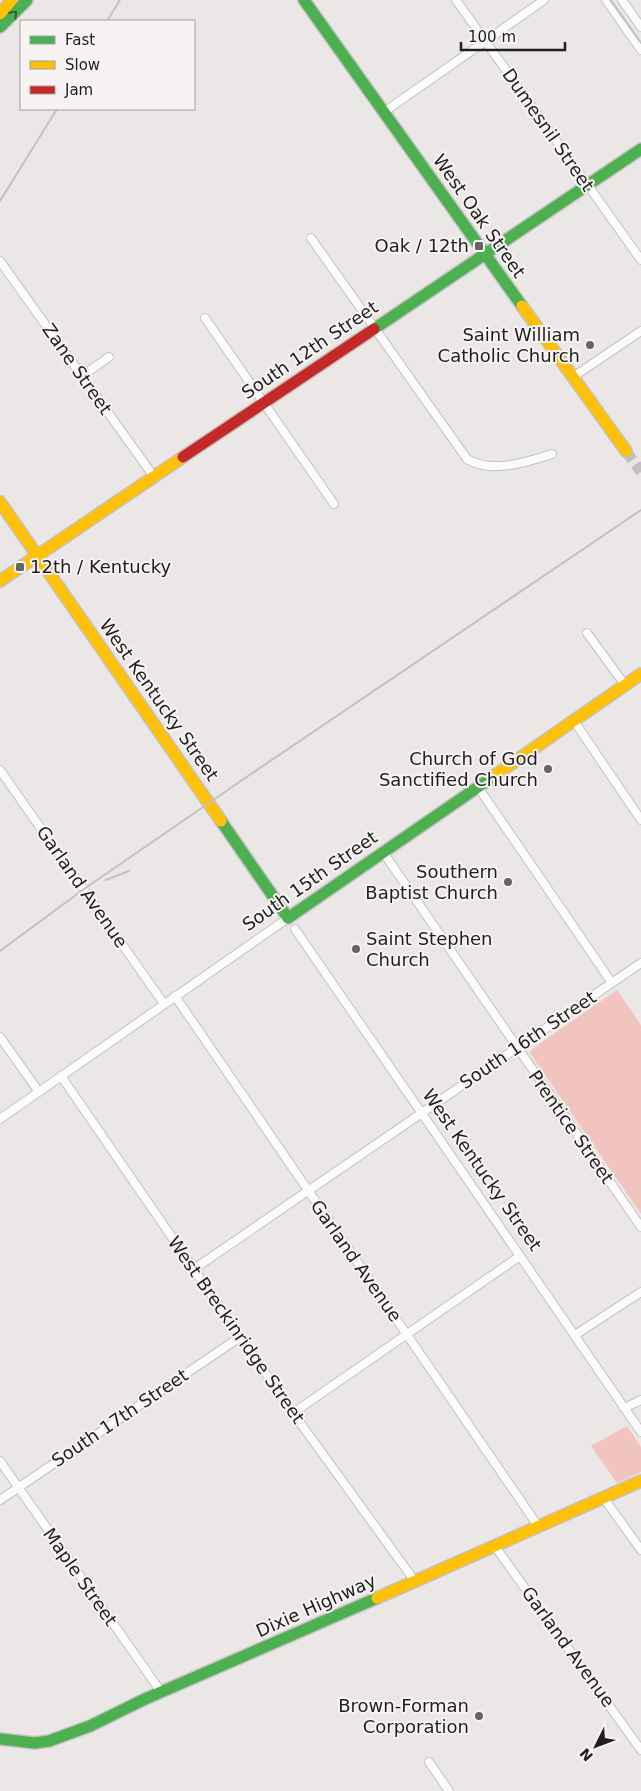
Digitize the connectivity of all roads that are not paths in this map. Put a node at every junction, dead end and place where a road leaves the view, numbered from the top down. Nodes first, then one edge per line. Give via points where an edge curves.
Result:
1 (12, 0) edge
2 (27, 0) edge
3 (456, 0) edge
4 (544, 0) edge
5 (606, 0) edge
6 (622, 0) edge
7 (309, 2) edge
8 (0, 14) edge
9 (0, 27) edge
10 (641, 27) edge
11 (485, 41) junction
12 (641, 50) edge
13 (384, 112) junction
14 (641, 149) edge
15 (586, 186) junction
16 (311, 238) dead end
17 (484, 253) junction
18 (0, 260) edge
19 (641, 260) edge
20 (205, 318) dead end
21 (374, 328) junction
22 (641, 331) edge
23 (109, 357) dead end
24 (82, 376) junction
25 (573, 377) junction
26 (264, 403) junction
27 (626, 451) tunnel mouth
28 (552, 454) dead end
29 (154, 477) junction
30 (0, 502) edge
31 (334, 504) dead end
32 (37, 556) junction
33 (0, 581) edge
34 (587, 634) dead end
35 (641, 674) edge
36 (625, 685) junction
37 (574, 720) junction
38 (0, 770) edge
39 (478, 787) junction
40 (641, 820) edge
41 (384, 852) junction
42 (288, 918) junction
43 (295, 929) dead end
44 (641, 963) edge
45 (612, 983) junction
46 (175, 996) junction
47 (164, 1004) junction
48 (0, 1037) edge
49 (516, 1047) junction
50 (61, 1076) junction
51 (39, 1092) junction
52 (422, 1112) junction
53 (0, 1119) edge
54 (308, 1191) junction
55 (641, 1228) edge
56 (520, 1256) junction
57 (194, 1269) junction
58 (641, 1292) edge
59 (407, 1334) junction
60 (575, 1335) junction
61 (240, 1337) junction
62 (641, 1400) edge
63 (624, 1408) junction
64 (294, 1413) junction
65 (641, 1432) edge
66 (0, 1461) edge
67 (641, 1481) edge
68 (18, 1487) junction
69 (603, 1497) junction
70 (0, 1500) edge
71 (538, 1526) junction
72 (494, 1545) junction
73 (641, 1550) edge
74 (414, 1580) junction
75 (161, 1692) junction
76 (0, 1740) edge
77 (641, 1750) edge
78 (428, 1762) dead end
79 (450, 1791) edge

1 - 8 street
9 -> 2 street
3 - 11 street, Dumesnil Street
4 - 11 street
5 - 12 street
6 - 10 street
7 - 13 street, West Oak Street
11 - 13 street
11 - 15 street, Dumesnil Street
13 - 17 street, West Oak Street
14 - 15 street, South 12th Street
15 - 17 street, South 12th Street
15 - 19 street, Dumesnil Street
16 - 21 street
17 - 21 street, South 12th Street
17 - 25 street, West Oak Street
18 - 24 street, Zane Street
20 - 26 street
21 - 26 street, South 12th Street
21 - 28 street via 467,459 484,465 507,464
22 - 25 street
23 - 24 street
24 - 29 street, Zane Street
25 - 27 street, West Oak Street
26 - 29 street, South 12th Street
26 - 31 street
29 - 32 street, South 12th Street
30 - 32 street, West Kentucky Street
32 - 33 street, South 12th Street
32 - 42 street, West Kentucky Street
34 - 36 street
35 - 36 street, South 15th Street
36 - 37 street, South 15th Street
37 - 39 street, South 15th Street
37 - 40 street
38 - 47 street, Garland Avenue
39 - 41 street, South 15th Street
39 - 45 street
41 - 42 street, South 15th Street
41 - 49 street, Prentice Street
42 - 46 street, South 15th Street
43 - 52 street, West Kentucky Street
44 - 45 street, South 16th Street
45 - 49 street, South 16th Street
46 - 47 street, South 15th Street
46 - 54 street, Garland Avenue
47 - 50 street, South 15th Street
48 - 51 street
49 - 52 street, South 16th Street
49 - 55 street, Prentice Street
50 - 51 street, South 15th Street
50 - 57 street, West Breckinridge Street
51 - 53 street, South 15th Street
52 - 54 street, South 16th Street
52 - 56 street, West Kentucky Street
54 - 57 street, South 16th Street
54 - 59 street, Garland Avenue
56 - 59 street
56 - 60 street, West Kentucky Street
57 - 61 street, West Breckinridge Street
58 - 60 street
59 - 64 street
59 - 71 street, Garland Avenue
60 - 63 street, West Kentucky Street
61 - 64 street, West Breckinridge Street
61 - 68 street, South 17th Street
62 - 63 street
63 - 65 street, West Kentucky Street
64 - 74 street, West Breckinridge Street
66 - 68 street, Maple Street
67 - 69 street, Dixie Highway
68 - 70 street, South 17th Street
68 - 75 street, Maple Street
69 - 71 street, Dixie Highway
69 - 73 street
71 - 72 street, Dixie Highway
72 - 74 street, Dixie Highway
72 - 77 street, Garland Avenue
74 - 75 street, Dixie Highway
75 - 76 street, Dixie Highway via 90,1726 49,1741 20,1743
78 - 79 street

